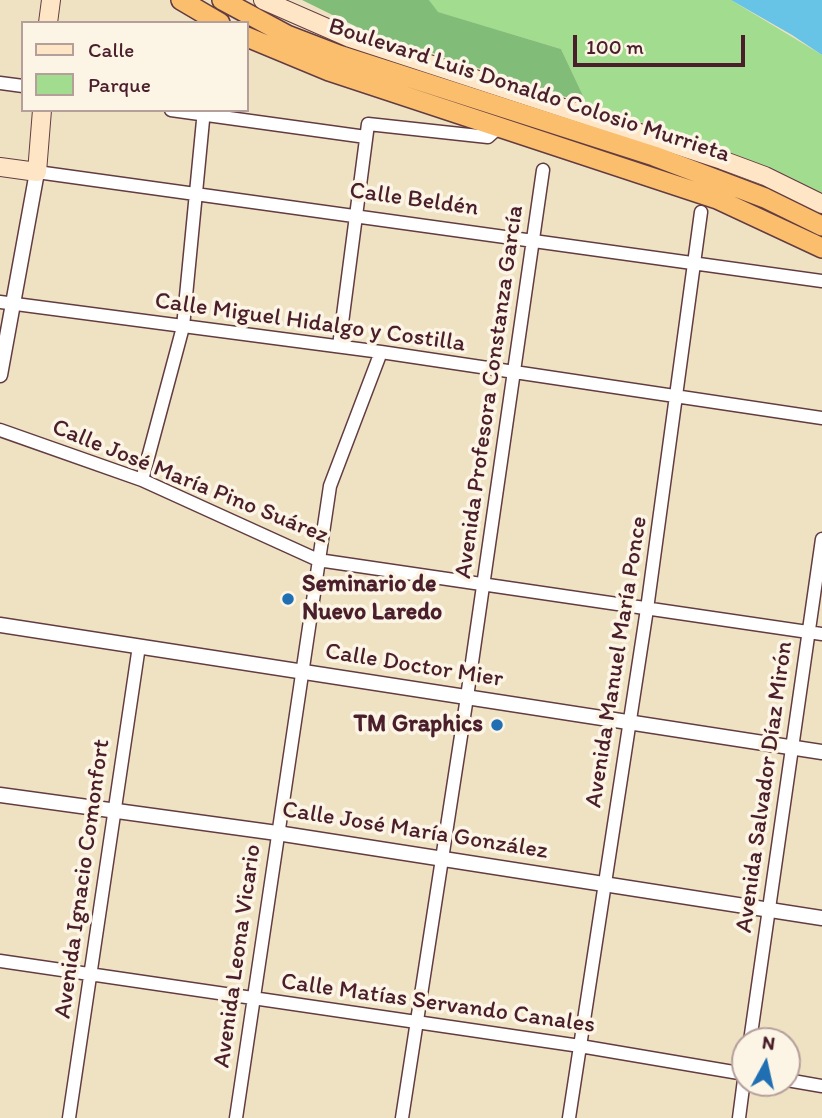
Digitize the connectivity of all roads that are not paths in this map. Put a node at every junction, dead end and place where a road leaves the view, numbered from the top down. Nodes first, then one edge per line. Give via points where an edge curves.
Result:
1 (51, 0) edge
2 (181, 0) edge
3 (262, 0) edge
4 (219, 1) edge
5 (48, 21) edge
6 (217, 21) edge
7 (248, 37) edge
8 (0, 83) edge
9 (21, 86) edge
10 (42, 112) edge
11 (204, 113) edge
12 (499, 127) junction
13 (367, 131) junction
14 (0, 167) edge
15 (543, 170) dead end
16 (37, 172) junction
17 (196, 195) junction
18 (822, 204) edge
19 (701, 212) dead end
20 (356, 216) junction
21 (822, 226) edge
22 (533, 241) junction
23 (822, 248) edge
24 (695, 265) junction
25 (822, 281) edge
26 (6, 303) edge
27 (183, 327) junction
28 (339, 346) junction
29 (381, 352) junction
30 (514, 372) junction
31 (0, 374) edge
32 (676, 397) junction
33 (822, 418) edge
34 (0, 430) edge
35 (142, 480) junction
36 (822, 539) edge
37 (318, 560) junction
38 (483, 584) junction
39 (647, 608) junction
40 (0, 625) edge
41 (808, 632) junction
42 (822, 634) edge
43 (139, 646) junction
44 (303, 671) junction
45 (467, 697) junction
46 (628, 722) junction
47 (791, 747) junction
48 (822, 752) edge
49 (0, 795) edge
50 (114, 811) junction
51 (277, 833) junction
52 (441, 858) junction
53 (605, 883) junction
54 (770, 909) junction
55 (822, 918) edge
56 (0, 961) edge
57 (91, 975) junction
58 (254, 998) junction
59 (417, 1022) junction
60 (752, 1027) edge
61 (580, 1046) junction
62 (731, 1071) edge
63 (801, 1082) edge
64 (822, 1086) edge
65 (742, 1097) edge
66 (69, 1118) edge
67 (236, 1118) edge
68 (402, 1118) edge
69 (569, 1118) edge
70 (739, 1118) edge

1 - 5 main road
2 - 6 highway
3 - 18 main road, Boulevard Luis Donaldo Colosio Murrieta via 383,50 722,160
4 - 21 highway, Boulevard Luis Donaldo Colosio Murrieta via 339,55 665,160 765,198
7 - 12 highway, Boulevard Luis Donaldo Colosio Murrieta via 329,71
8 - 9 street
10 - 16 main road
11 - 13 street
11 - 17 street
12 - 13 street via 488,137
12 - 23 highway, Boulevard Luis Donaldo Colosio Murrieta via 717,199
13 - 20 street
14 - 16 main road, Calle Beldén
15 - 22 street, Avenida Profesora Constanza García
16 - 17 street, Calle Beldén
16 - 26 street
17 - 20 street, Calle Beldén
17 - 27 street
19 - 24 street, Avenida Manuel María Ponce
20 - 22 street, Calle Beldén
20 - 28 street
22 - 24 street, Calle Beldén
22 - 30 street, Avenida Profesora Constanza García
24 - 25 street, Calle Beldén
24 - 32 street, Avenida Manuel María Ponce
26 - 27 street, Calle Miguel Hidalgo y Costilla
26 - 31 street
27 - 28 street, Calle Miguel Hidalgo y Costilla
27 - 35 street
28 - 29 street, Calle Miguel Hidalgo y Costilla
29 - 30 street, Calle Miguel Hidalgo y Costilla
29 - 37 street, Avenida Leona Vicario via 330,486
30 - 32 street, Calle Miguel Hidalgo y Costilla
30 - 38 street, Avenida Profesora Constanza García
32 - 33 street, Calle Miguel Hidalgo y Costilla
32 - 39 street, Avenida Manuel María Ponce
34 - 35 street, Calle José María Pino Suárez
35 - 37 street, Calle José María Pino Suárez
36 - 41 street, Avenida Salvador Díaz Mirón
37 - 38 street, Calle José María Pino Suárez
37 - 44 street, Avenida Leona Vicario
38 - 39 street, Calle José María Pino Suárez
38 - 45 street, Avenida Profesora Constanza García
39 - 41 street, Calle José María Pino Suárez
39 - 46 street, Avenida Manuel María Ponce
40 - 43 street, Calle Doctor Mier
41 - 42 street, Calle José María Pino Suárez
41 - 47 street, Avenida Salvador Díaz Mirón
43 - 44 street, Calle Doctor Mier
43 - 50 street, Avenida Ignacio Comonfort
44 - 45 street, Calle Doctor Mier
44 - 51 street, Avenida Leona Vicario
45 - 46 street, Calle Doctor Mier
45 - 52 street, Avenida Profesora Constanza García
46 - 47 street, Calle Doctor Mier
46 - 53 street, Avenida Manuel María Ponce
47 - 48 street, Calle Doctor Mier
47 - 54 street, Avenida Salvador Díaz Mirón
49 - 50 street, Calle José María González
50 - 51 street, Calle José María González
50 - 57 street, Avenida Ignacio Comonfort
51 - 52 street, Calle José María González
51 - 58 street, Avenida Leona Vicario
52 - 53 street, Calle José María González
52 - 59 street, Avenida Profesora Constanza García
53 - 54 street, Calle José María González
53 - 61 street, Avenida Manuel María Ponce
54 - 55 street, Calle José María González
54 - 60 street, Avenida Salvador Díaz Mirón
56 - 57 street, Calle Matías Servando Canales
57 - 58 street, Calle Matías Servando Canales
57 - 66 street, Avenida Ignacio Comonfort
58 - 59 street, Calle Matías Servando Canales
58 - 67 street, Avenida Leona Vicario
59 - 61 street, Calle Matías Servando Canales
59 - 68 street, Avenida Profesora Constanza García
61 - 62 street, Calle Matías Servando Canales
61 - 69 street, Avenida Manuel María Ponce
63 - 64 street
65 - 70 street

